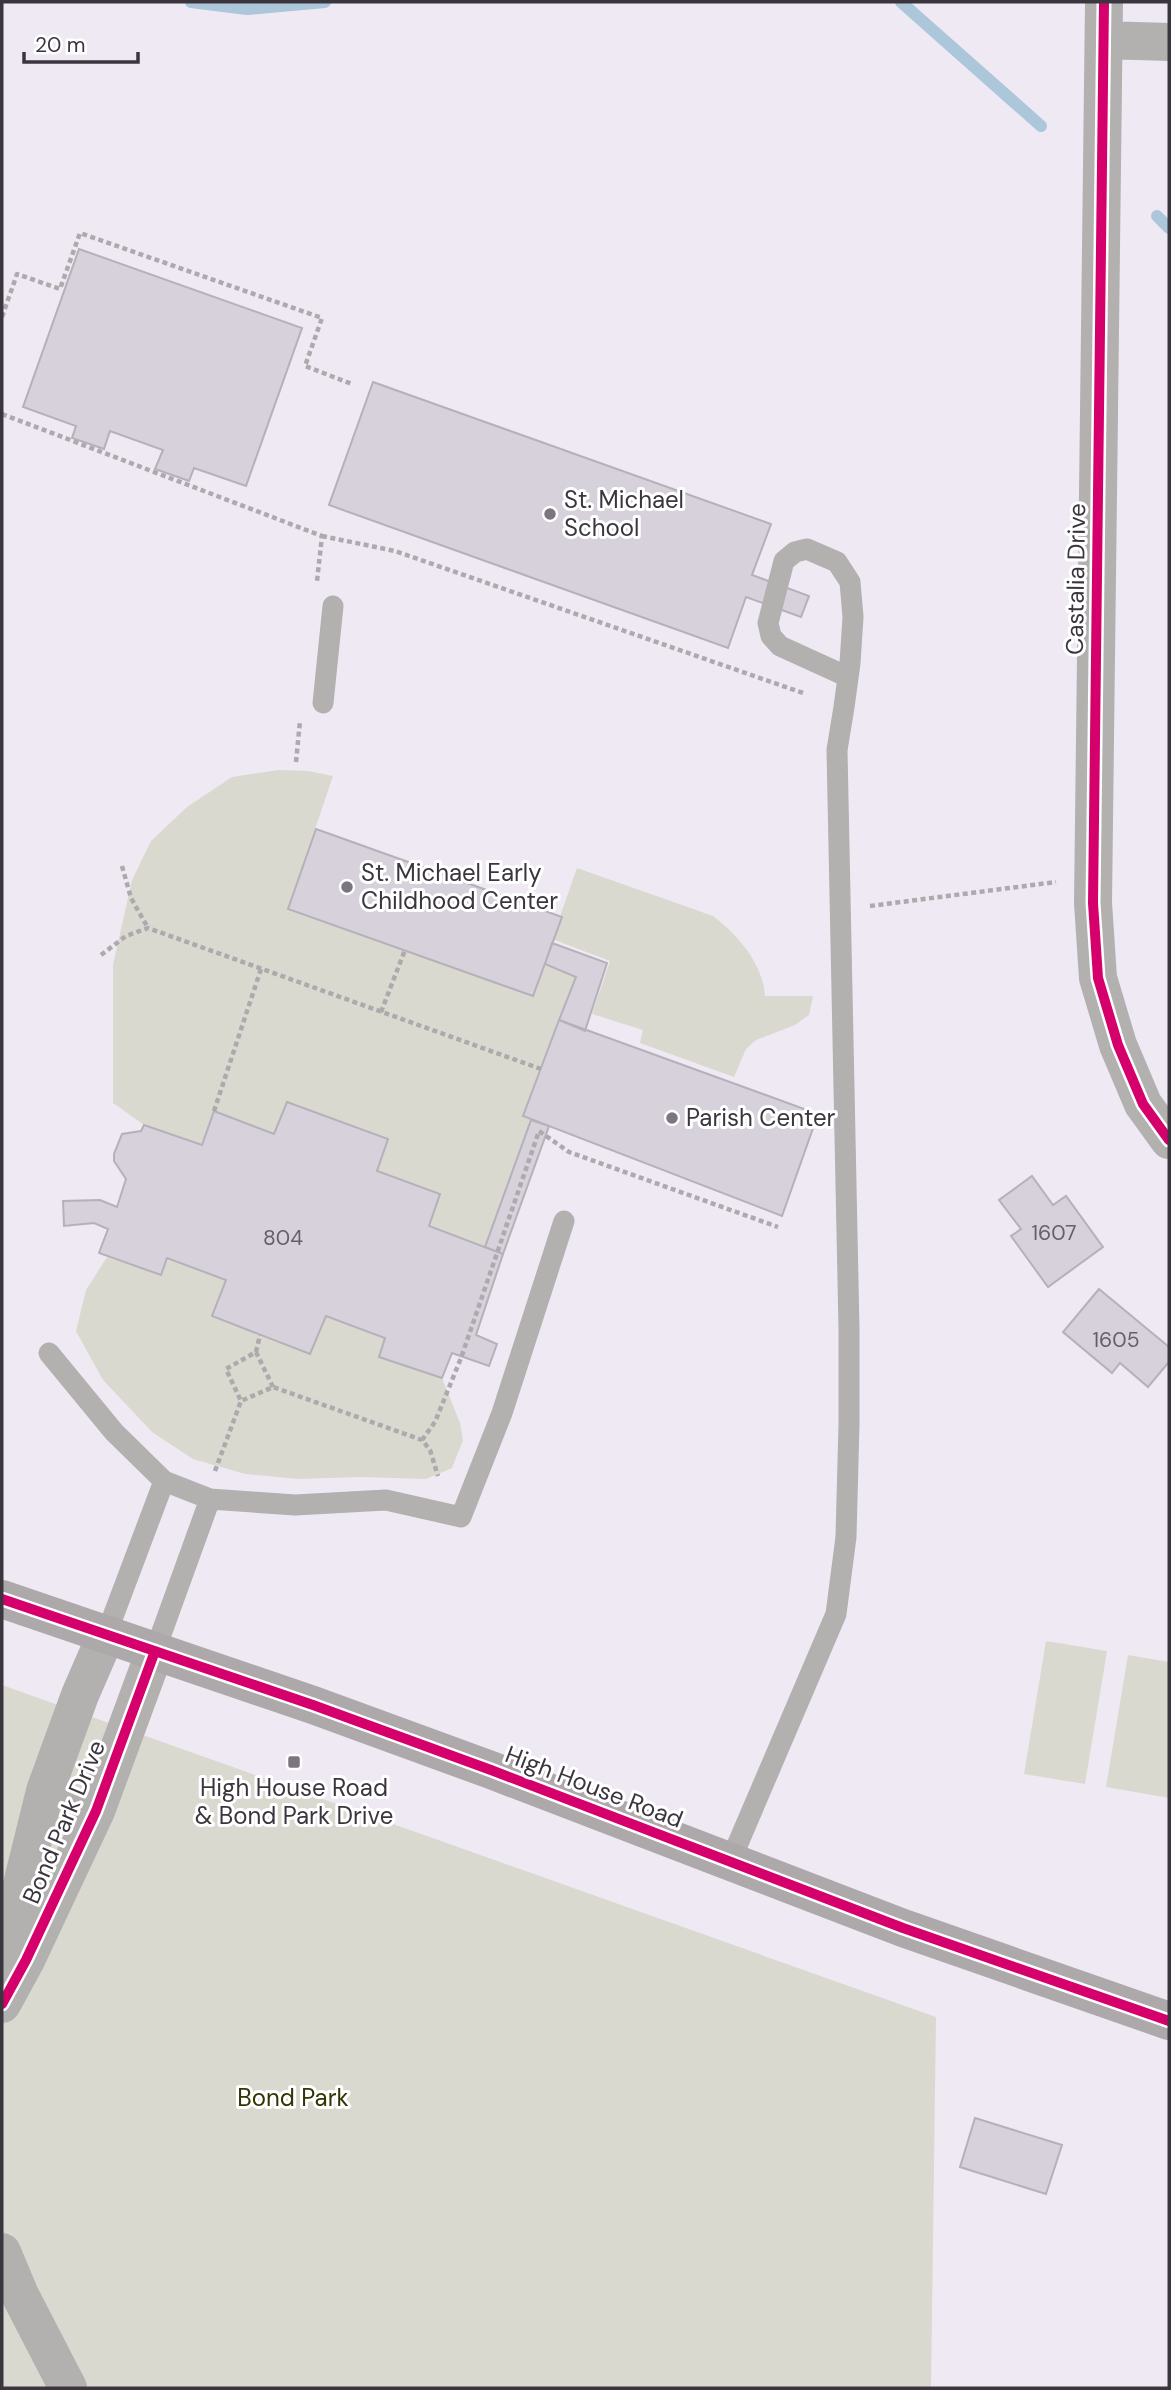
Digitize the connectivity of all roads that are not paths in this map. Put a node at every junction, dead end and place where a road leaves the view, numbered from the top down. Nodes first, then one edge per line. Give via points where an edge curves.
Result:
1 (1104, 2) edge
2 (1104, 40) junction
3 (1169, 42) edge
4 (333, 606) dead end
5 (848, 677) junction
6 (323, 703) dead end
7 (1169, 1140) edge
8 (564, 1221) dead end
9 (50, 1353) dead end
10 (164, 1481) junction
11 (210, 1499) junction
12 (2, 1599) edge
13 (106, 1635) junction
14 (155, 1651) junction
15 (45, 1791) junction
16 (96, 1811) junction
17 (730, 1862) junction
18 (2, 1979) edge
19 (2, 2004) edge
20 (1169, 2021) edge
21 (2, 2252) edge
22 (68, 2388) edge

1 - 2 street, Castalia Drive
2 - 3 street
2 - 7 street, Castalia Drive via 1093,903 1098,978 1118,1045 1143,1104
4 - 6 lane
5 - 5 lane via 853,617 850,582 837,562 807,549 795,552 784,561 768,623 771,636 780,646
5 - 17 lane via 837,750 849,1329 846,1537 836,1614
8 - 11 lane via 502,1413 461,1517 386,1500 295,1505
9 - 10 lane via 114,1432
10 - 11 lane
10 - 13 lane
11 - 14 lane
12 - 13 main road, High House Road
13 - 14 main road, High House Road
13 - 15 street, Bond Park Drive
14 - 16 street, Bond Park Drive
14 - 17 main road, High House Road via 491,1770
15 - 16 lane
15 - 18 street, Bond Park Drive
16 - 19 street, Bond Park Drive
17 - 20 main road, High House Road
21 - 22 street

